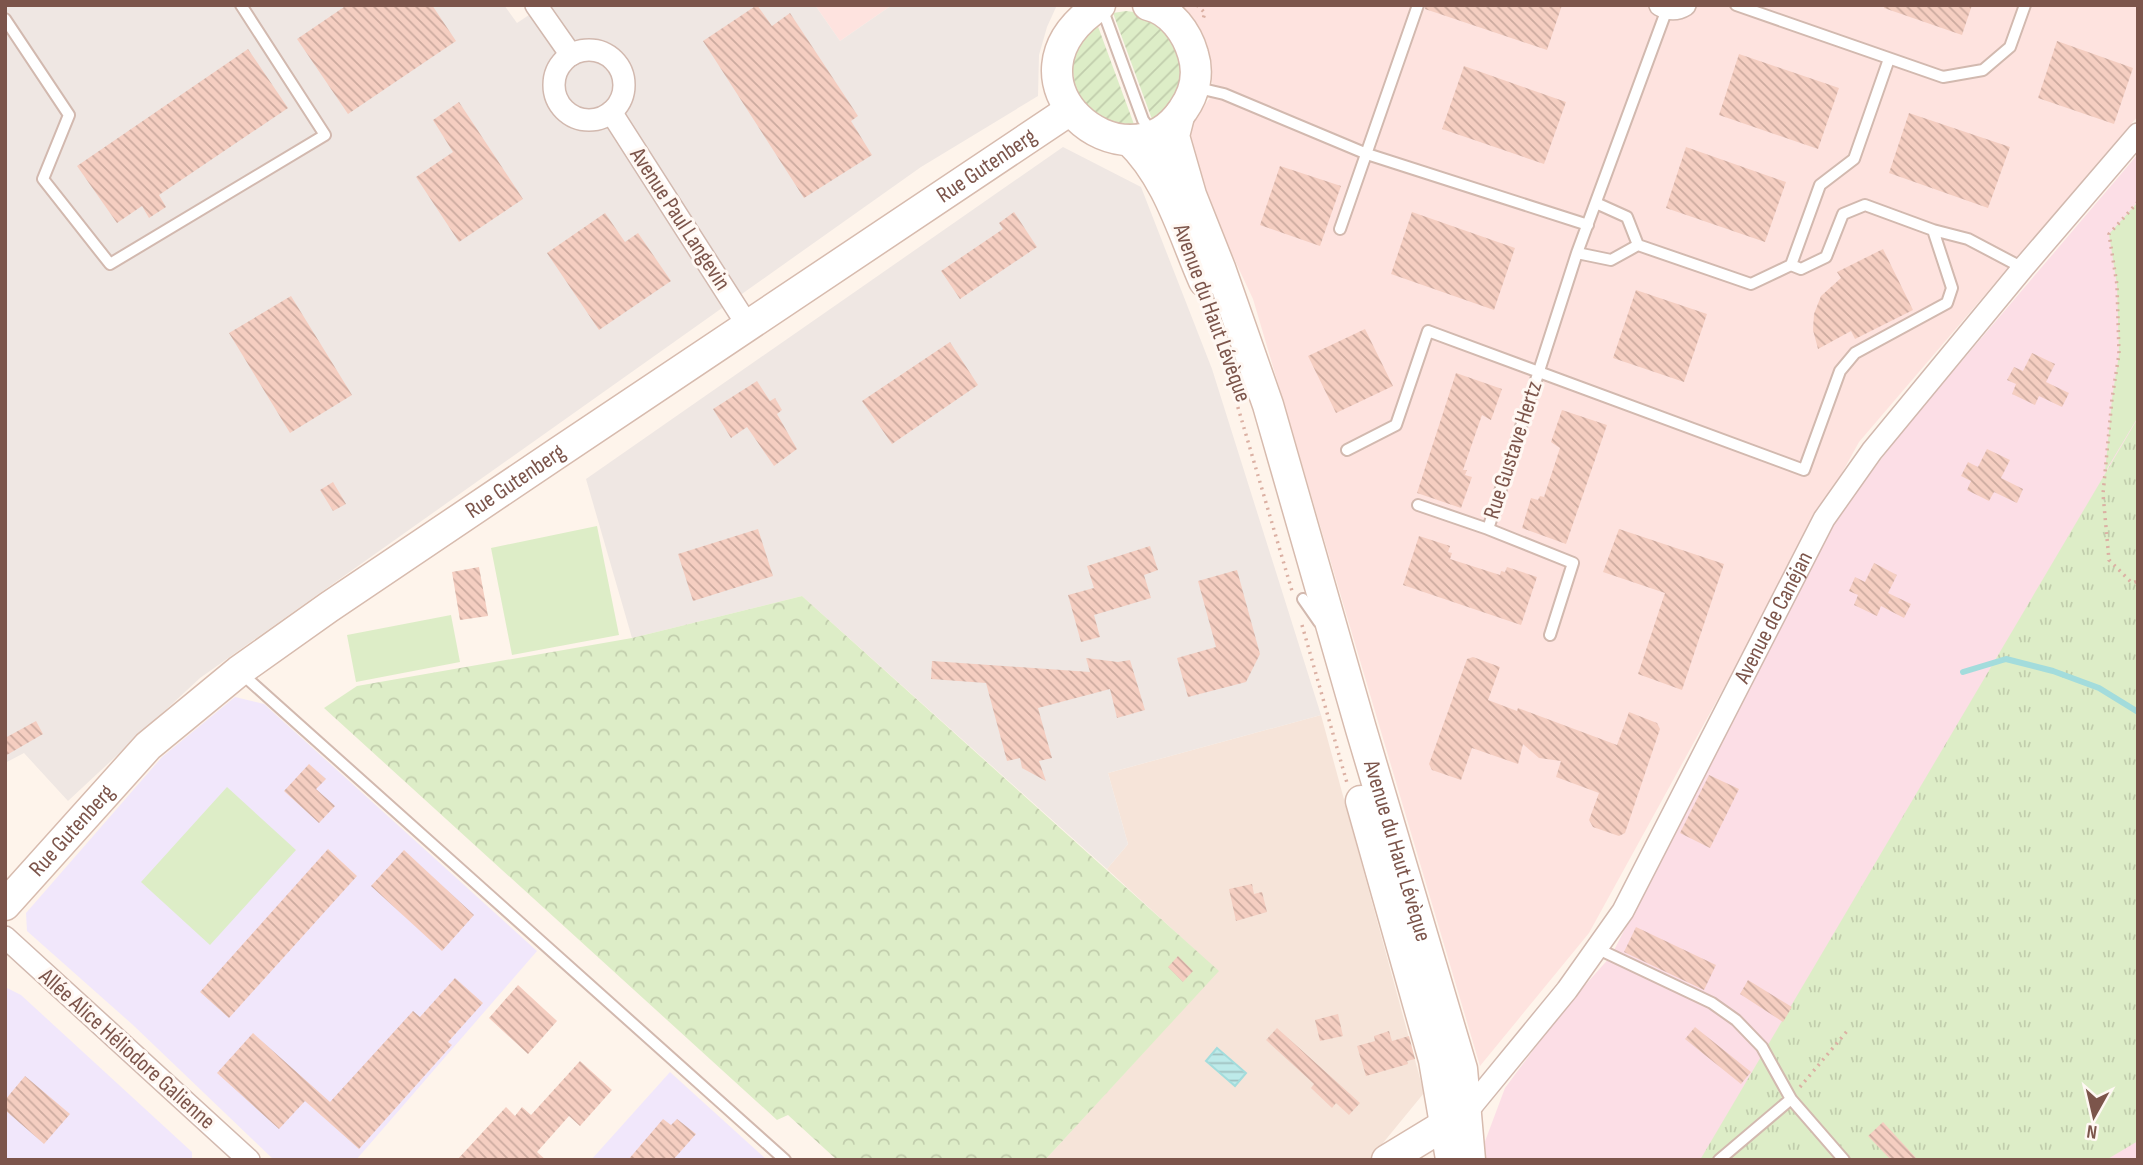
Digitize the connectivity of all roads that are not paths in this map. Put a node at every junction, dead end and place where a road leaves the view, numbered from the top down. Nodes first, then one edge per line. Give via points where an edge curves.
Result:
1 (242, 5) edge
2 (536, 5) edge
3 (1100, 5) edge
4 (1148, 5) edge
5 (1418, 5) edge
6 (1736, 5) edge
7 (2025, 5) edge
8 (1671, 6) edge
9 (1192, 11) edge
10 (5, 19) edge
11 (1069, 19) edge
12 (571, 55) junction
13 (1889, 59) junction
14 (1194, 87) junction
15 (1070, 110) junction
16 (611, 112) junction
17 (1179, 117) junction
18 (2138, 134) edge
19 (1143, 137) junction
20 (1367, 154) junction
21 (1596, 203) junction
22 (1588, 225) junction
23 (1340, 229) dead end
24 (1933, 230) junction
25 (1638, 244) junction
26 (1577, 253) junction
27 (1791, 265) junction
28 (2023, 268) junction
29 (748, 326) junction
30 (1539, 370) junction
31 (1347, 450) dead end
32 (1418, 505) dead end
33 (1488, 529) junction
34 (1308, 544) junction
35 (1550, 635) dead end
36 (239, 671) junction
37 (5, 905) edge
38 (5, 937) edge
39 (1596, 948) junction
40 (1791, 1099) junction
41 (1456, 1118) junction
42 (249, 1160) edge
43 (785, 1160) edge
44 (1387, 1160) edge
45 (1419, 1160) edge
46 (1451, 1160) edge
47 (1471, 1160) edge
48 (1719, 1160) edge
49 (1844, 1160) edge

1 - 10 lane via 325,135 110,264 43,178 69,115
2 - 12 street
3 - 11 main road via 1082,17
3 - 19 lane, Avenue du Haut Lévèque
4 - 9 main road
5 - 20 lane
6 - 13 lane
7 - 13 lane via 2010,47 1983,70 1943,77
8 - 21 lane, Rue Gustave Hertz
9 - 14 main road via 1189,41 1196,63
11 - 15 main road via 1057,72 1060,92
12 - 16 street via 581,50 603,53 620,68 623,92
12 - 16 street via 556,72 555,94 560,105 568,113 590,120
13 - 27 lane via 1854,159 1820,185
14 - 17 main road
14 - 20 lane via 1224,94
15 - 19 main road via 1086,127 1106,137
15 - 29 main road, Rue Gutenberg
16 - 29 street, Avenue Paul Langevin
17 - 19 main road
17 - 34 main road, Avenue du Haut Lévèque via 1174,136 1191,195 1245,335
18 - 28 street, Avenue de Canéjan
19 - 34 lane, Avenue du Haut Lévèque via 1198,239 1240,348 1286,502
19 - 41 main road, Avenue du Haut Lévèque via 1223,332 1250,415 1434,1060
20 - 22 lane
20 - 23 lane
21 - 22 lane, Rue Gustave Hertz
21 - 25 lane via 1627,217
22 - 26 lane, Rue Gustave Hertz
24 - 27 lane via 1865,205 1843,214 1826,257 1801,268
24 - 28 lane via 1968,239
24 - 30 lane via 1952,288 1947,303 1854,353 1840,371 1804,470
25 - 26 lane via 1611,260
25 - 27 lane via 1751,284
26 - 30 lane, Rue Gustave Hertz
28 - 39 street, Avenue de Canéjan via 1872,451 1824,519 1623,911
29 - 36 main road, Rue Gutenberg
30 - 31 lane via 1428,331 1396,425
30 - 33 lane, Rue Gustave Hertz
32 - 33 lane
33 - 35 lane via 1573,564
34 - 41 main road, Avenue du Haut Lévèque via 1462,1069
36 - 37 main road, Rue Gutenberg via 148,746
36 - 43 lane
38 - 42 street, Allée Alice Héliodore Galienne
39 - 40 lane via 1712,1003 1737,1020 1762,1047
39 - 41 street, Avenue de Canéjan via 1567,990
40 - 48 lane
40 - 49 lane
41 - 44 main road, Avenue de Canéjan
41 - 45 main road, Avenue de Canéjan
41 - 46 main road, Avenue du Haut Lévèque
41 - 47 main road, Avenue du Haut Lévèque

